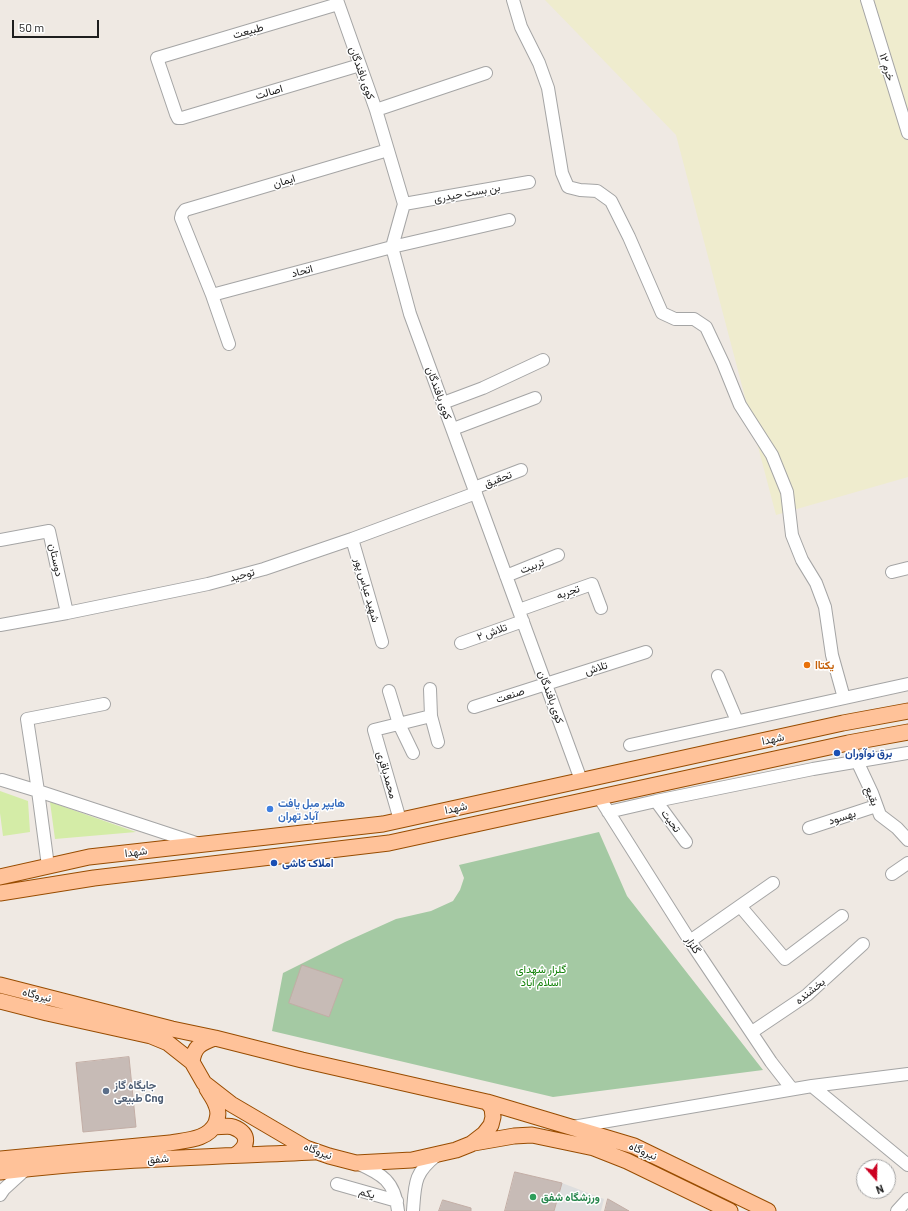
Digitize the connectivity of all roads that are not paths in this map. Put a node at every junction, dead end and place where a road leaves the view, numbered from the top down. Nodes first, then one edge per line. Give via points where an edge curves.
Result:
1 (513, 0) edge
2 (866, 0) edge
3 (338, 2) edge
4 (360, 66) junction
5 (486, 73) dead end
6 (376, 110) junction
7 (178, 118) joint
8 (908, 133) edge
9 (388, 150) junction
10 (529, 182) dead end
11 (404, 204) junction
12 (509, 220) dead end
13 (392, 247) junction
14 (212, 295) junction
15 (229, 344) dead end
16 (543, 360) dead end
17 (535, 398) dead end
18 (443, 403) junction
19 (453, 429) junction
20 (522, 470) dead end
21 (475, 490) junction
22 (352, 539) junction
23 (0, 540) edge
24 (558, 556) dead end
25 (908, 568) edge
26 (892, 572) dead end
27 (506, 576) junction
28 (601, 608) dead end
29 (67, 614) junction
30 (521, 615) junction
31 (0, 625) edge
32 (382, 642) dead end
33 (461, 643) dead end
34 (646, 652) dead end
35 (718, 676) dead end
36 (546, 683) junction
37 (908, 684) edge
38 (430, 689) dead end
39 (389, 691) dead end
40 (844, 698) junction
41 (104, 704) dead end
42 (474, 707) dead end
43 (908, 711) edge
44 (431, 716) junction
45 (737, 721) junction
46 (399, 724) junction
47 (908, 732) edge
48 (438, 742) dead end
49 (848, 743) junction
50 (630, 744) dead end
51 (413, 753) dead end
52 (908, 753) edge
53 (857, 761) junction
54 (2, 780) dead end
55 (581, 780) junction
56 (38, 791) junction
57 (599, 797) junction
58 (656, 801) junction
59 (876, 806) junction
60 (608, 812) junction
61 (400, 820) junction
62 (809, 828) dead end
63 (908, 840) edge
64 (686, 842) dead end
65 (199, 845) junction
66 (110, 855) junction
67 (908, 863) edge
68 (48, 866) junction
69 (892, 874) dead end
70 (0, 876) edge
71 (114, 876) junction
72 (773, 884) dead end
73 (0, 893) edge
74 (740, 906) junction
75 (842, 916) dead end
76 (690, 940) junction
77 (863, 944) dead end
78 (0, 985) edge
79 (0, 1001) edge
80 (752, 1032) junction
81 (170, 1036) junction
82 (215, 1038) junction
83 (192, 1062) junction
84 (908, 1074) edge
85 (204, 1083) junction
86 (812, 1086) junction
87 (792, 1089) junction
88 (487, 1102) junction
89 (214, 1127) junction
90 (572, 1127) junction
91 (472, 1144) junction
92 (317, 1152) junction
93 (438, 1154) junction
94 (235, 1156) junction
95 (0, 1159) edge
96 (356, 1163) junction
97 (908, 1165) edge
98 (27, 1168) junction
99 (0, 1172) edge
100 (337, 1184) dead end
101 (0, 1195) edge
102 (908, 1199) edge
103 (397, 1206) edge
104 (413, 1211) edge
105 (730, 1211) edge
106 (768, 1211) edge
107 (897, 1211) edge

1 - 40 street via 521,27 548,88 562,173 568,187 597,191 611,200 662,313 675,319 694,319 706,327 740,405 772,455 787,492 792,535 802,560 816,582 825,607 832,655
2 - 8 street, خرم ۱۲
3 - 4 street, کوی بافندگان
3 - 7 street, طبیعت via 157,58
4 - 6 street, کوی بافندگان
4 - 7 street, اصالت
5 - 6 street
6 - 9 street, کوی بافندگان
9 - 11 street, کوی بافندگان
9 - 14 street, ایمان via 185,210 182,218
10 - 11 street, بن بست حیدری
11 - 13 street
12 - 13 street, اتحاد
13 - 14 street, اتحاد
13 - 18 street, کوی بافندگان via 410,314
14 - 15 street
16 - 18 street via 483,388
17 - 19 street
18 - 19 street, کوی بافندگان
19 - 21 street, کوی بافندگان
20 - 21 street, تحقیق
21 - 22 street, توحید
21 - 27 street, کوی بافندگان
22 - 29 street, توحید via 264,569 208,584
22 - 32 street, شهید عباس پور
23 - 29 street, دوستان via 49,531
24 - 27 street, تربیت
25 - 26 street
27 - 30 street, کوی بافندگان
28 - 30 street, تجربه via 592,584
29 - 31 street, توحید
30 - 33 street, تلاش ۲
30 - 36 street, کوی بافندگان
34 - 36 street, تلاش
35 - 45 street
36 - 42 street, صنعت
36 - 55 street, کوی بافندگان
37 - 40 street
38 - 44 street
39 - 46 street
40 - 45 street
41 - 56 street via 27,719
43 - 55 main road, شهدا
44 - 46 street
44 - 48 street
45 - 50 street
46 - 51 street
46 - 61 street, محمدباقری via 374,730
47 - 49 main road, شهدا
49 - 53 street, بقیع
49 - 57 main road, شهدا
52 - 53 street
53 - 58 street
53 - 59 street, بقیع
54 - 56 street
55 - 61 main road, شهدا
56 - 65 street
56 - 68 street
57 - 60 street, گلزار
57 - 71 main road, شهدا via 389,843
58 - 60 street
58 - 64 street, تحیت
59 - 62 street, بهسود
59 - 63 street, بقیع via 880,815
60 - 76 street, گلزار
61 - 65 main road, شهدا
65 - 66 main road, شهدا
66 - 68 main road, شهدا
66 - 71 main road
67 - 69 street
68 - 70 main road, شهدا
71 - 73 main road, شهدا
72 - 74 street
74 - 75 street via 785,959
74 - 76 street
76 - 80 street, گلزار
77 - 80 street, بخشنده via 807,995
78 - 81 main road, نیروگاه
79 - 81 main road, نیروگاه via 150,1036
80 - 87 street, گلزار
81 - 82 main road, نیروگاه
81 - 83 main road, نیروگاه
82 - 83 main road via 198,1046 193,1053
82 - 88 main road, نیروگاه
83 - 85 main road, نیروگاه
84 - 86 street
85 - 89 main road via 216,1104 219,1116
85 - 92 main road, نیروگاه via 232,1104
86 - 87 street
86 - 97 street
87 - 90 street
88 - 90 main road, نیروگاه
88 - 91 main road, نیروگاه via 492,1108 491,1125
89 - 94 main road via 232,1127 241,1131 246,1139 245,1145
89 - 95 main road, شفق via 208,1134 170,1143
90 - 106 main road, نیروگاه via 634,1146
91 - 93 main road, نیروگاه
91 - 105 main road, نیروگاه via 532,1135 594,1148 627,1161
92 - 94 main road, شفق
92 - 96 main road, نیروگاه
93 - 96 main road, نیروگاه via 412,1160
93 - 104 street via 420,1172 415,1184
94 - 98 main road, شفق
96 - 103 street via 386,1179 393,1189
98 - 99 main road, شفق
98 - 101 street
100 - 103 street, یکم
102 - 107 street

